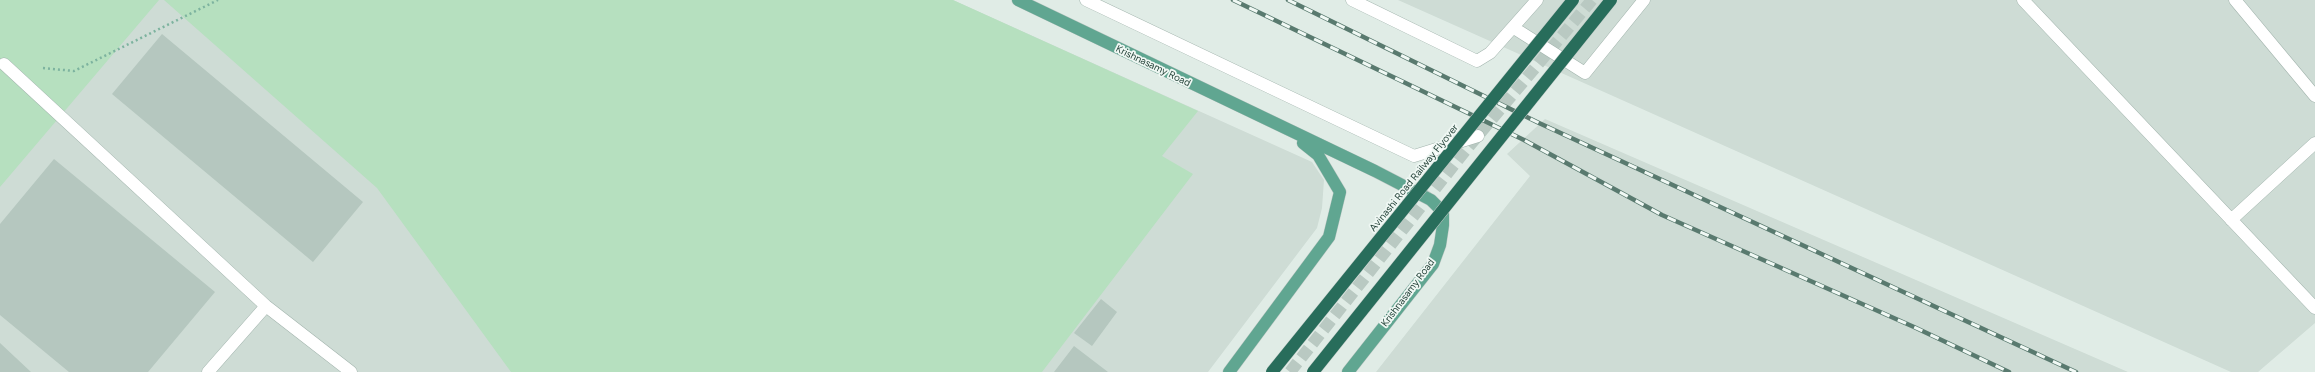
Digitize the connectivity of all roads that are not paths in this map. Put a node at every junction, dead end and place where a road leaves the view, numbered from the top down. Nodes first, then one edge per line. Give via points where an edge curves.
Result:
1 (1018, 0) edge
2 (1086, 0) edge
3 (1352, 0) edge
4 (1537, 0) edge
5 (1574, 0) edge
6 (1611, 0) edge
7 (1644, 0) edge
8 (2023, 0) edge
9 (2235, 0) edge
10 (1514, 28) junction
11 (4, 64) road end
12 (2315, 96) edge
13 (1288, 131) junction
14 (1478, 136) dead end
15 (2315, 143) edge
16 (2231, 220) junction
17 (266, 306) junction
18 (2315, 308) edge
19 (208, 372) edge
20 (351, 372) edge
21 (1229, 372) edge
22 (1272, 372) edge
23 (1313, 372) edge
24 (1348, 372) edge

1 - 13 main road, Krishnasamy Road
2 - 14 street via 1414,156
3 - 10 street via 1477,61 1490,53
4 - 10 street
5 - 22 highway, Avinashi Road Railway Flyover, bridge
6 - 23 highway, bridge
7 - 10 street via 1585,73
8 - 16 street
9 - 12 street
11 - 17 street
13 - 21 main road, Krishnasamy Road via 1318,155 1340,192 1329,237
13 - 24 main road, Krishnasamy Road via 1431,200 1444,214 1440,246 1433,264
15 - 16 street
16 - 18 street
17 - 19 street
17 - 20 street

